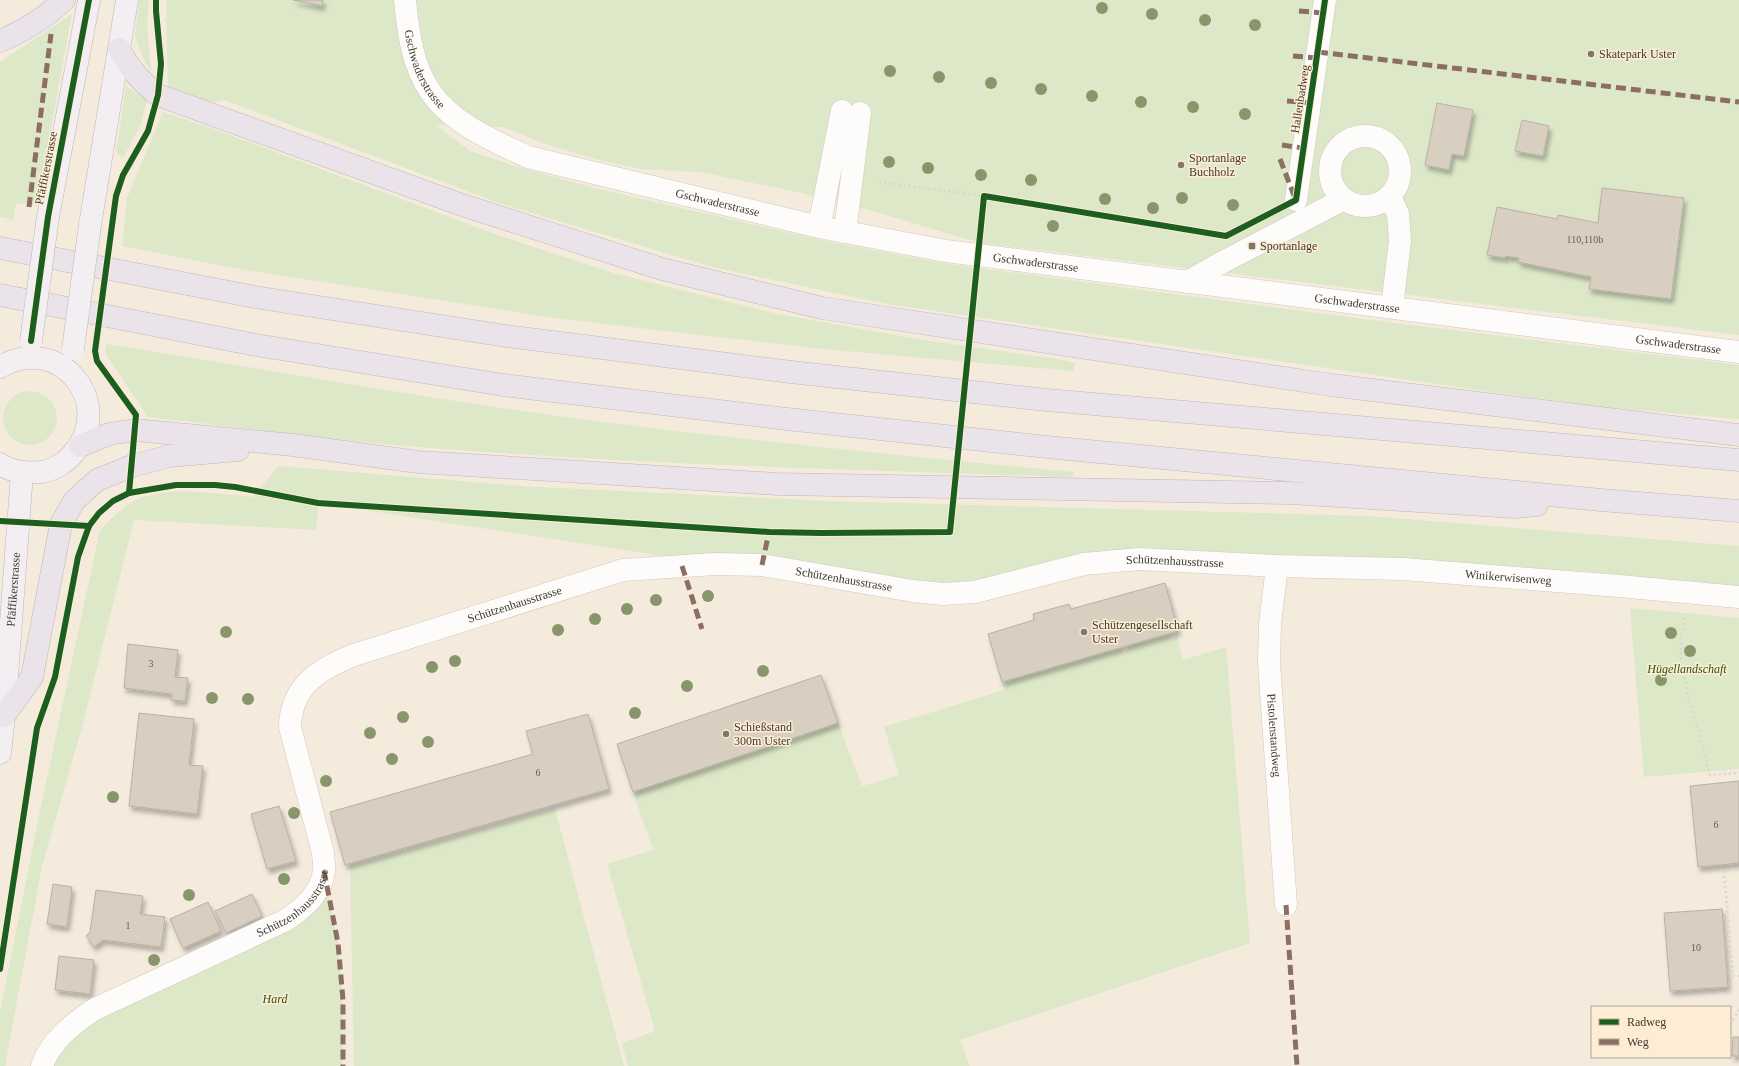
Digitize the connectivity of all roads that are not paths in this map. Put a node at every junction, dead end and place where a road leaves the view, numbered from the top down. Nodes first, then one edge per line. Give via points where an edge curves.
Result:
1 (64, 0) edge
2 (89, 0) edge
3 (127, 0) edge
4 (405, 0) edge
5 (1325, 0) edge
6 (0, 41) edge
7 (119, 49) junction
8 (1302, 161) junction
9 (1330, 166) junction
10 (1390, 197) junction
11 (1344, 199) junction
12 (1296, 200) dead end
13 (819, 227) junction
14 (845, 232) junction
15 (0, 248) edge
16 (1187, 282) junction
17 (0, 296) edge
18 (1392, 307) junction
19 (28, 349) junction
20 (1739, 352) edge
21 (0, 367) edge
22 (73, 374) junction
23 (1739, 435) edge
24 (293, 445) junction
25 (80, 446) junction
26 (1739, 460) edge
27 (0, 464) edge
28 (22, 473) junction
29 (1601, 500) junction
30 (1739, 512) edge
31 (1277, 566) junction
32 (1739, 597) edge
33 (4, 716) junction
34 (0, 753) edge
35 (1286, 905) dead end
36 (42, 1066) edge

1 - 6 highway via 18,34
2 - 19 main road, Pfäffikerstrasse, bridge via 48,217
3 - 7 main road
4 - 13 street, Gschwaderstrasse via 411,43 417,65 429,91 458,119 496,141 528,157
5 - 8 street, Hallenbadweg
7 - 22 main road, bridge via 90,225 73,349
7 - 23 highway via 128,66 158,95 465,206 662,269 822,308 1331,385
8 - 9 street
8 - 12 street, Hallenbadweg
9 - 10 street via 1333,154 1341,144 1352,137 1376,136 1387,142 1395,151 1400,163 1401,176
9 - 11 street via 1330,179 1335,190
10 - 11 street via 1379,204 1367,206 1354,205
10 - 18 street via 1398,214 1400,241
11 - 16 street
13 - 14 street, Gschwaderstrasse
13 - 14 street via 851,112
14 - 16 street, Gschwaderstrasse via 946,251
15 - 26 highway via 255,297 506,336 791,372 1063,401
16 - 18 street, Gschwaderstrasse
17 - 29 highway via 256,345 503,385 1039,446
18 - 20 street, Gschwaderstrasse
19 - 21 main road
19 - 22 main road
22 - 25 main road via 83,389 89,408 89,424
24 - 25 highway via 135,430 109,434
24 - 29 highway via 418,462 777,484 1290,494 1515,507
24 - 33 highway via 170,456 132,466 98,480 74,501 61,524 32,677
25 - 28 main road via 66,461 47,472
27 - 28 main road
28 - 33 main road, Pfäffikerstrasse
29 - 30 highway
31 - 32 street, Winikerwisenweg via 1403,569
31 - 35 street, Pistolenstandweg via 1270,624 1269,663
31 - 36 street, Schützenhausstrasse via 1139,559 1084,564 975,592 943,594 762,565 715,564 623,570 335,662 310,680 300,691 290,714 290,727 323,853 324,871 312,899 300,911 284,921 93,1010 73,1024 56,1041
33 - 34 main road, Pfäffikerstrasse

